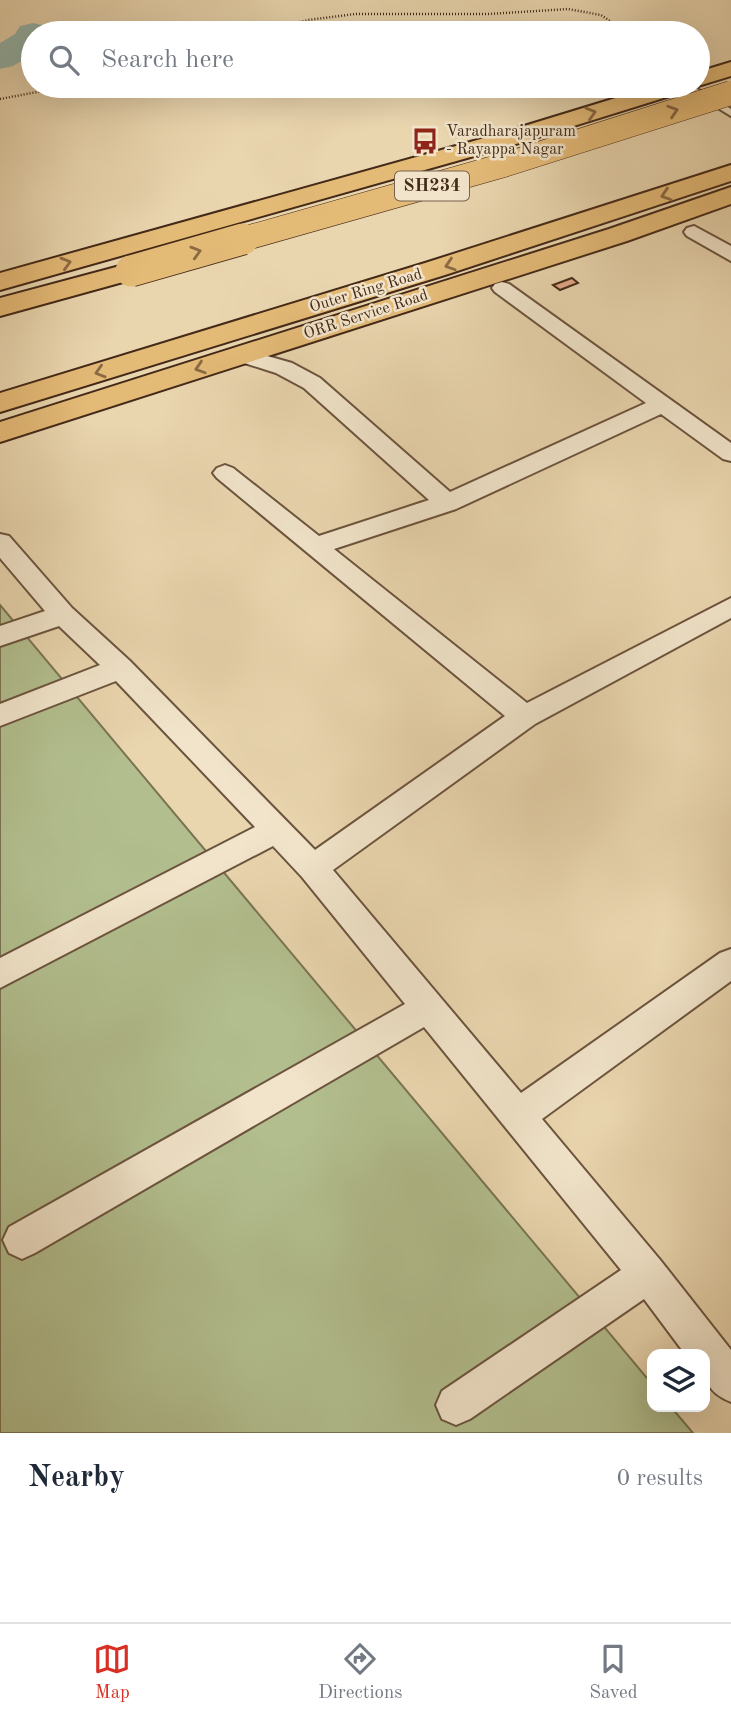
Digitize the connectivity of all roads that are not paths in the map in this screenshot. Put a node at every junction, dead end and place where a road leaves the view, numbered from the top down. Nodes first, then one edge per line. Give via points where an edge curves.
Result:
1 (731, 69) edge
2 (710, 75) edge
3 (731, 93) edge
4 (633, 98) edge
5 (705, 98) edge
6 (731, 113) edge
7 (731, 173) edge
8 (731, 195) edge
9 (685, 223) junction
10 (731, 255) edge
11 (0, 282) edge
12 (502, 288) junction
13 (0, 307) edge
14 (365, 316) junction
15 (243, 355) junction
16 (0, 402) edge
17 (661, 405) junction
18 (0, 432) edge
19 (731, 454) edge
20 (225, 473) dead end
21 (447, 503) junction
22 (0, 542) edge
23 (315, 546) junction
24 (731, 607) edge
25 (63, 615) junction
26 (0, 636) edge
27 (120, 668) junction
28 (0, 715) edge
29 (525, 717) junction
30 (275, 831) junction
31 (313, 868) junction
32 (731, 963) edge
33 (0, 974) edge
34 (426, 1008) junction
35 (516, 1117) junction
36 (22, 1240) dead end
37 (648, 1274) junction
38 (731, 1382) edge
39 (456, 1405) dead end

1 - 2 main road
13 -> 3 main road, SH234, bridge via 492,168
11 -> 4 main road
5 - 6 lane
7 -> 16 main road, Outer Ring Road
8 - 9 main road, ORR Service Road
9 - 10 street
9 - 12 main road
9 - 14 main road, ORR Service Road
12 - 14 main road via 433,307
12 - 17 street
14 - 15 main road, ORR Service Road
15 -> 18 main road, ORR Service Road
15 - 21 street via 312,383
17 - 19 street
17 - 21 street
20 - 23 street
21 - 23 street
22 - 25 street
23 - 29 street
24 - 29 street
25 - 26 street
25 - 27 street
27 - 28 street
27 - 30 street
29 - 31 street
30 - 31 street
30 - 33 street
31 - 34 street
32 - 35 street
34 - 35 street
34 - 36 street
35 - 37 street
37 - 38 street
37 - 39 street

